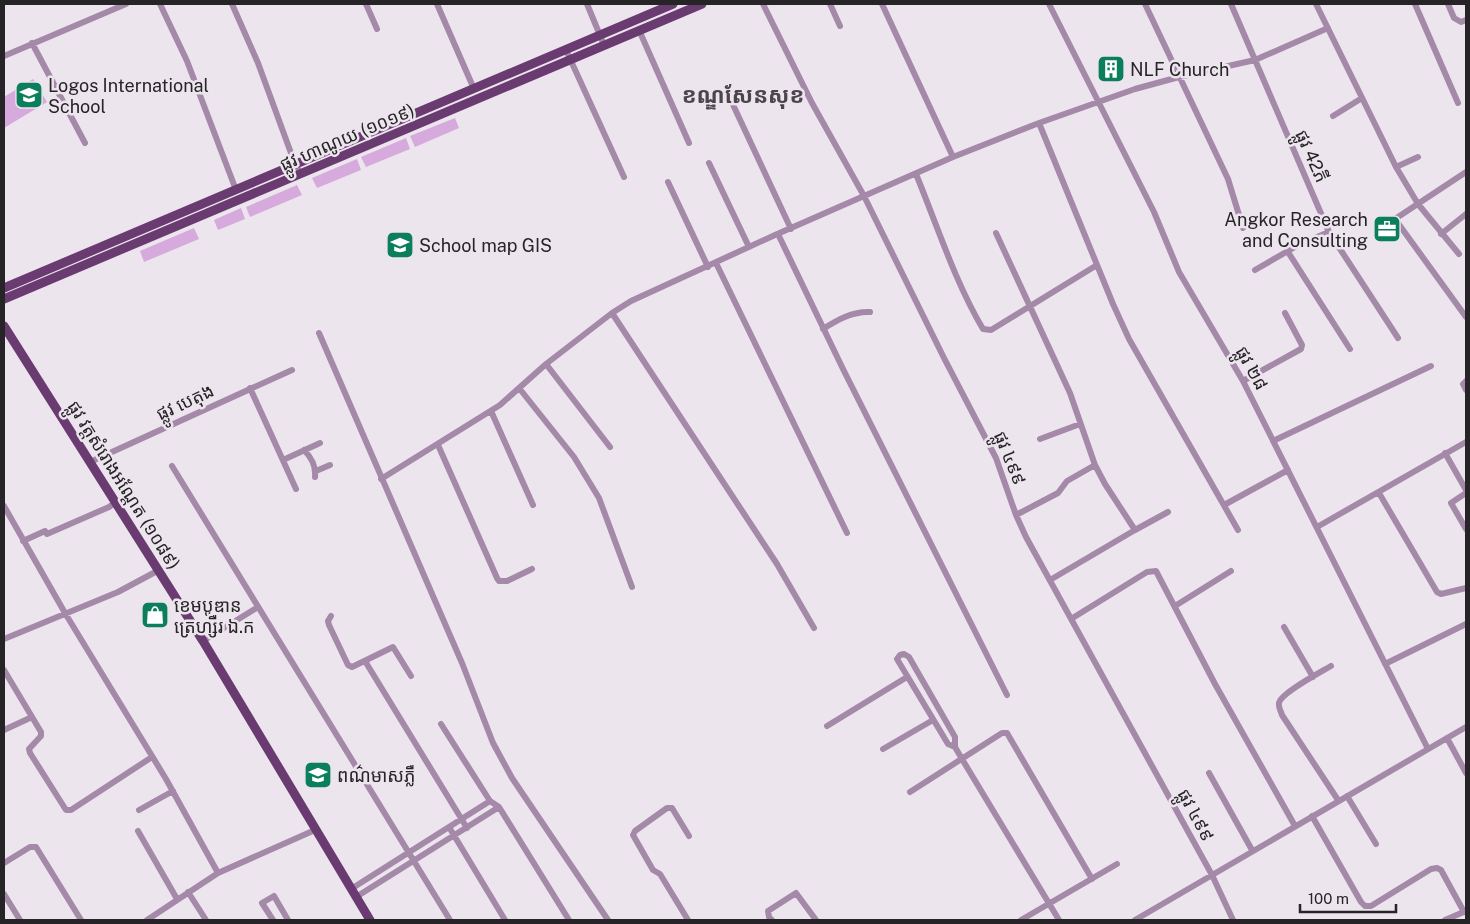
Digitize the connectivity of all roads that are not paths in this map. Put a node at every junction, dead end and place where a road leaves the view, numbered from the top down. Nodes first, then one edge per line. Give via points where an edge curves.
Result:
1 (126, 4) edge
2 (160, 4) edge
3 (232, 4) edge
4 (366, 4) edge
5 (437, 4) edge
6 (587, 4) edge
7 (673, 4) edge
8 (702, 4) edge
9 (763, 4) edge
10 (830, 4) edge
11 (882, 4) edge
12 (1049, 4) edge
13 (1145, 4) edge
14 (1231, 4) edge
15 (1316, 4) edge
16 (1415, 4) edge
17 (1448, 4) edge
18 (1466, 20) edge
19 (840, 26) dead end
20 (1328, 28) junction
21 (377, 29) dead end
22 (639, 30) junction
23 (599, 35) junction
24 (32, 43) junction
25 (604, 45) junction
26 (566, 50) junction
27 (4, 56) edge
28 (570, 60) junction
29 (1255, 60) junction
30 (1179, 77) junction
31 (474, 89) junction
32 (728, 94) dead end
33 (1362, 98) junction
34 (1100, 101) junction
35 (1458, 103) dead end
36 (1333, 116) dead end
37 (1039, 123) junction
38 (86, 143) dead end
39 (689, 143) dead end
40 (953, 157) junction
41 (1418, 157) dead end
42 (709, 163) dead end
43 (295, 164) junction
44 (1396, 167) junction
45 (1466, 172) edge
46 (301, 174) junction
47 (916, 174) junction
48 (624, 177) dead end
49 (668, 182) dead end
50 (236, 190) junction
51 (864, 196) junction
52 (1418, 204) junction
53 (1466, 214) edge
54 (1243, 228) dead end
55 (791, 229) junction
56 (1329, 232) junction
57 (996, 233) dead end
58 (778, 234) junction
59 (1441, 234) junction
60 (749, 247) junction
61 (1288, 252) junction
62 (1459, 254) dead end
63 (716, 263) junction
64 (1097, 265) junction
65 (708, 266) junction
66 (1255, 270) dead end
67 (4, 288) edge
68 (4, 300) edge
69 (1029, 306) junction
70 (870, 312) dead end
71 (612, 313) junction
72 (1285, 314) dead end
73 (1466, 317) edge
74 (4, 326) edge
75 (823, 329) junction
76 (319, 334) dead end
77 (1398, 338) dead end
78 (1350, 350) dead end
79 (546, 364) junction
80 (1431, 366) dead end
81 (292, 370) dead end
82 (1243, 381) junction
83 (250, 388) junction
84 (518, 388) junction
85 (491, 411) junction
86 (1080, 424) junction
87 (1040, 439) dead end
88 (1273, 441) junction
89 (1466, 442) edge
90 (320, 443) dead end
91 (438, 445) junction
92 (610, 447) dead end
93 (304, 450) junction
94 (1445, 453) junction
95 (282, 460) junction
96 (90, 462) junction
97 (330, 465) dead end
98 (1095, 465) junction
99 (172, 466) dead end
100 (1288, 470) junction
101 (381, 479) junction
102 (296, 489) dead end
103 (1466, 492) edge
104 (1379, 493) junction
105 (116, 502) junction
106 (533, 505) dead end
107 (1224, 505) junction
108 (4, 506) edge
109 (1168, 512) dead end
110 (1016, 515) junction
111 (1317, 527) junction
112 (1466, 529) edge
113 (1134, 530) junction
114 (1238, 530) dead end
115 (847, 533) dead end
116 (23, 541) junction
117 (532, 569) dead end
118 (159, 570) junction
119 (1231, 571) dead end
120 (1050, 580) junction
121 (632, 586) dead end
122 (1466, 588) edge
123 (1174, 606) junction
124 (258, 607) junction
125 (65, 613) junction
126 (330, 616) dead end
127 (1071, 619) junction
128 (1466, 624) edge
129 (1284, 627) dead end
130 (814, 628) dead end
131 (4, 639) edge
132 (203, 641) junction
133 (365, 661) junction
134 (1385, 664) junction
135 (1330, 666) dead end
136 (4, 670) edge
137 (411, 676) dead end
138 (907, 677) junction
139 (1313, 677) junction
140 (1007, 695) dead end
141 (32, 717) junction
142 (933, 720) junction
143 (441, 724) dead end
144 (827, 726) dead end
145 (1466, 727) edge
146 (4, 730) edge
147 (1447, 738) junction
148 (956, 747) junction
149 (883, 749) dead end
150 (1428, 749) junction
151 (152, 757) junction
152 (962, 759) junction
153 (1466, 772) edge
154 (1209, 773) dead end
155 (173, 791) junction
156 (910, 792) dead end
157 (1347, 796) junction
158 (1338, 800) junction
159 (490, 801) junction
160 (499, 807) junction
161 (139, 810) dead end
162 (1312, 816) junction
163 (461, 819) junction
164 (1295, 826) junction
165 (448, 827) junction
166 (467, 828) junction
167 (315, 830) junction
168 (138, 831) dead end
169 (454, 836) junction
170 (690, 836) dead end
171 (1376, 844) dead end
172 (1252, 850) junction
173 (408, 852) junction
174 (413, 861) junction
175 (4, 864) edge
176 (1117, 864) dead end
177 (218, 873) junction
178 (1212, 875) junction
179 (1092, 879) junction
180 (188, 892) junction
181 (353, 893) junction
182 (4, 894) edge
183 (177, 899) junction
184 (1050, 903) junction
185 (1465, 911) edge
186 (20, 920) edge
187 (81, 920) edge
188 (147, 920) edge
189 (206, 920) edge
190 (272, 920) edge
191 (288, 920) edge
192 (370, 920) edge
193 (450, 920) edge
194 (505, 920) edge
195 (569, 920) edge
196 (608, 920) edge
197 (688, 920) edge
198 (772, 920) edge
199 (816, 920) edge
200 (1021, 920) edge
201 (1059, 920) edge
202 (1135, 920) edge
203 (1233, 920) edge
204 (1445, 920) edge

1 - 24 street
2 - 50 street via 187,61
3 - 43 street
4 - 21 street
5 - 31 street
6 - 23 street
7 - 23 main road, ផ្លូវ ហាណូយ (១០១៩)
8 - 22 main road, ផ្លូវ ហាណូយ (១០១៩)
9 - 51 street, ផ្លូវ ៤៩៩ via 812,103
10 - 19 street
11 - 40 street
12 - 34 street, ផ្លូវ ២៨
13 - 30 street
14 - 29 street, ផ្លូវ 42ភី
15 - 20 street
16 - 35 street
17 - 18 street via 1454,18 1461,22
20 - 29 street
20 - 33 street
22 - 25 main road, ផ្លូវ ហាណូយ (១០១៩)
22 - 39 street
23 - 25 street
23 - 26 main road, ផ្លូវ ហាណូយ (១០១៩)
24 - 27 street
24 - 38 street
25 - 28 main road, ផ្លូវ ហាណូយ (១០១៩)
26 - 28 street
26 - 31 main road, ផ្លូវ ហាណូយ (១០១៩)
28 - 46 main road, ផ្លូវ ហាណូយ (១០១៩)
28 - 48 street
29 - 30 street
29 - 56 street, ផ្លូវ 42ភី
30 - 34 street
30 - 54 street via 1228,179
31 - 43 main road, ផ្លូវ ហាណូយ (១០១៩)
32 - 55 street
33 - 36 street
33 - 44 street
34 - 37 street
34 - 82 street, ផ្លូវ ២៨ via 1179,272
37 - 40 street
37 - 64 street
40 - 47 street
41 - 44 street
42 - 60 street
43 - 46 street
43 - 50 main road, ផ្លូវ ហាណូយ (១០១៩)
44 - 52 street
45 - 52 street
46 - 68 main road, ផ្លូវ ហាណូយ (១០១៩)
47 - 51 street
47 - 69 street via 983,329 991,330
49 - 65 street
50 - 67 main road, ផ្លូវ ហាណូយ (១០១៩)
51 - 55 street
51 - 110 street, ផ្លូវ ៤៩៩ via 996,458
52 - 59 street
52 - 73 street via 1395,219
53 - 59 street
55 - 58 street
56 - 61 street
56 - 77 street, ផ្លូវ 42ភី
57 - 69 street
58 - 60 street
58 - 75 street
59 - 62 street
60 - 63 street
61 - 66 street
61 - 78 street
63 - 65 street
63 - 115 street
64 - 69 street
64 - 107 street via 1129,339
65 - 71 street
69 - 86 street via 1070,393
70 - 75 street via 855,314
71 - 79 street
71 - 130 street via 772,556
72 - 82 street via 1302,345 1301,349
74 - 96 main road, ផ្លូវ វត្តសំរោងអណ្ដែត (១០៨៩)
75 - 140 street
76 - 101 street
79 - 84 street
79 - 92 street
80 - 88 street
81 - 83 street, ផ្លូវ បេតុង
82 - 88 street, ផ្លូវ ២៨
83 - 95 street
83 - 96 street, ផ្លូវ បេតុង
84 - 85 street
84 - 121 street via 574,457 599,498
85 - 91 street
85 - 106 street
86 - 87 street
86 - 98 street
88 - 100 street, ផ្លូវ ២៨
89 - 94 street
90 - 93 street
91 - 101 street
91 - 117 street via 499,582
93 - 95 street
93 - 97 street via 315,474
94 - 103 street
94 - 104 street
95 - 102 street
96 - 105 main road, ផ្លូវ វត្តសំរោងអណ្ដែត (១០៨៩)
98 - 110 street via 1067,481 1058,493
98 - 113 street
99 - 124 street
100 - 107 street
100 - 111 street, ផ្លូវ ២៨
101 - 196 street via 462,663 493,743 512,778
103 - 112 street via 1451,503
104 - 111 street
104 - 122 street via 1436,592 1441,594
105 - 116 street via 48,534 44,532
105 - 118 main road, ផ្លូវ វត្តសំរោងអណ្ដែត (១០៨៩)
107 - 114 street
108 - 116 street
109 - 113 street
110 - 120 street, ផ្លូវ ៤៩៩
111 - 134 street, ផ្លូវ ២៨
113 - 120 street
116 - 125 street
118 - 125 street via 118,592
118 - 132 main road, ផ្លូវ វត្តសំរោងអណ្ដែត (១០៨៩)
119 - 123 street
120 - 127 street, ផ្លូវ ៤៩៩
123 - 127 street via 1156,571 1147,572
123 - 164 street
124 - 132 street
124 - 173 street
125 - 131 street
125 - 151 street
126 - 133 street via 329,625 348,665 352,667
127 - 178 street, ផ្លូវ ៤៩៩
128 - 134 street
129 - 139 street
132 - 167 main road, ផ្លូវ វត្តសំរោងអណ្ដែត (១០៨៩)
133 - 137 street via 393,647
133 - 163 street
134 - 150 street, ផ្លូវ ២៨
135 - 139 street
136 - 141 street
138 - 142 street
138 - 144 street
138 - 148 street via 897,659 900,654 909,657 955,737
139 - 158 street via 1282,697 1279,706
141 - 146 street
141 - 151 street via 42,736 29,748 30,753 66,810 71,810
142 - 148 street via 948,744
142 - 149 street
143 - 159 street
145 - 147 street
147 - 150 street
147 - 153 street
148 - 152 street
150 - 157 street
151 - 155 street
152 - 156 street
152 - 179 street via 1002,733 1007,733
152 - 184 street
154 - 172 street
155 - 161 street
155 - 177 street
157 - 158 street
157 - 171 street
158 - 162 street
159 - 160 street
159 - 163 street
160 - 166 street
160 - 195 street
162 - 164 street
162 - 185 street via 1365,906 1371,906 1437,868
163 - 165 street
163 - 166 street
164 - 172 street
165 - 169 street
165 - 173 street
166 - 169 street
167 - 177 street
167 - 181 main road, ផ្លូវ វត្តសំរោងអណ្ដែត (១០៨៩)
168 - 183 street
169 - 174 street
169 - 194 street
170 - 197 street via 672,808 667,808 633,835
172 - 178 street
173 - 174 street
173 - 181 street
174 - 181 street
174 - 193 street
175 - 187 street via 30,847 36,847
176 - 179 street
177 - 180 street
178 - 202 street
178 - 203 street, ផ្លូវ ៤៩៩
179 - 184 street
180 - 183 street
180 - 189 street
181 - 192 main road, ផ្លូវ វត្តសំរោងអណ្ដែត (១០៨៩)
182 - 186 street
183 - 188 street
184 - 200 street
184 - 201 street
185 - 204 street
190 - 191 street via 262,903 274,896
198 - 199 street via 768,911 796,893

